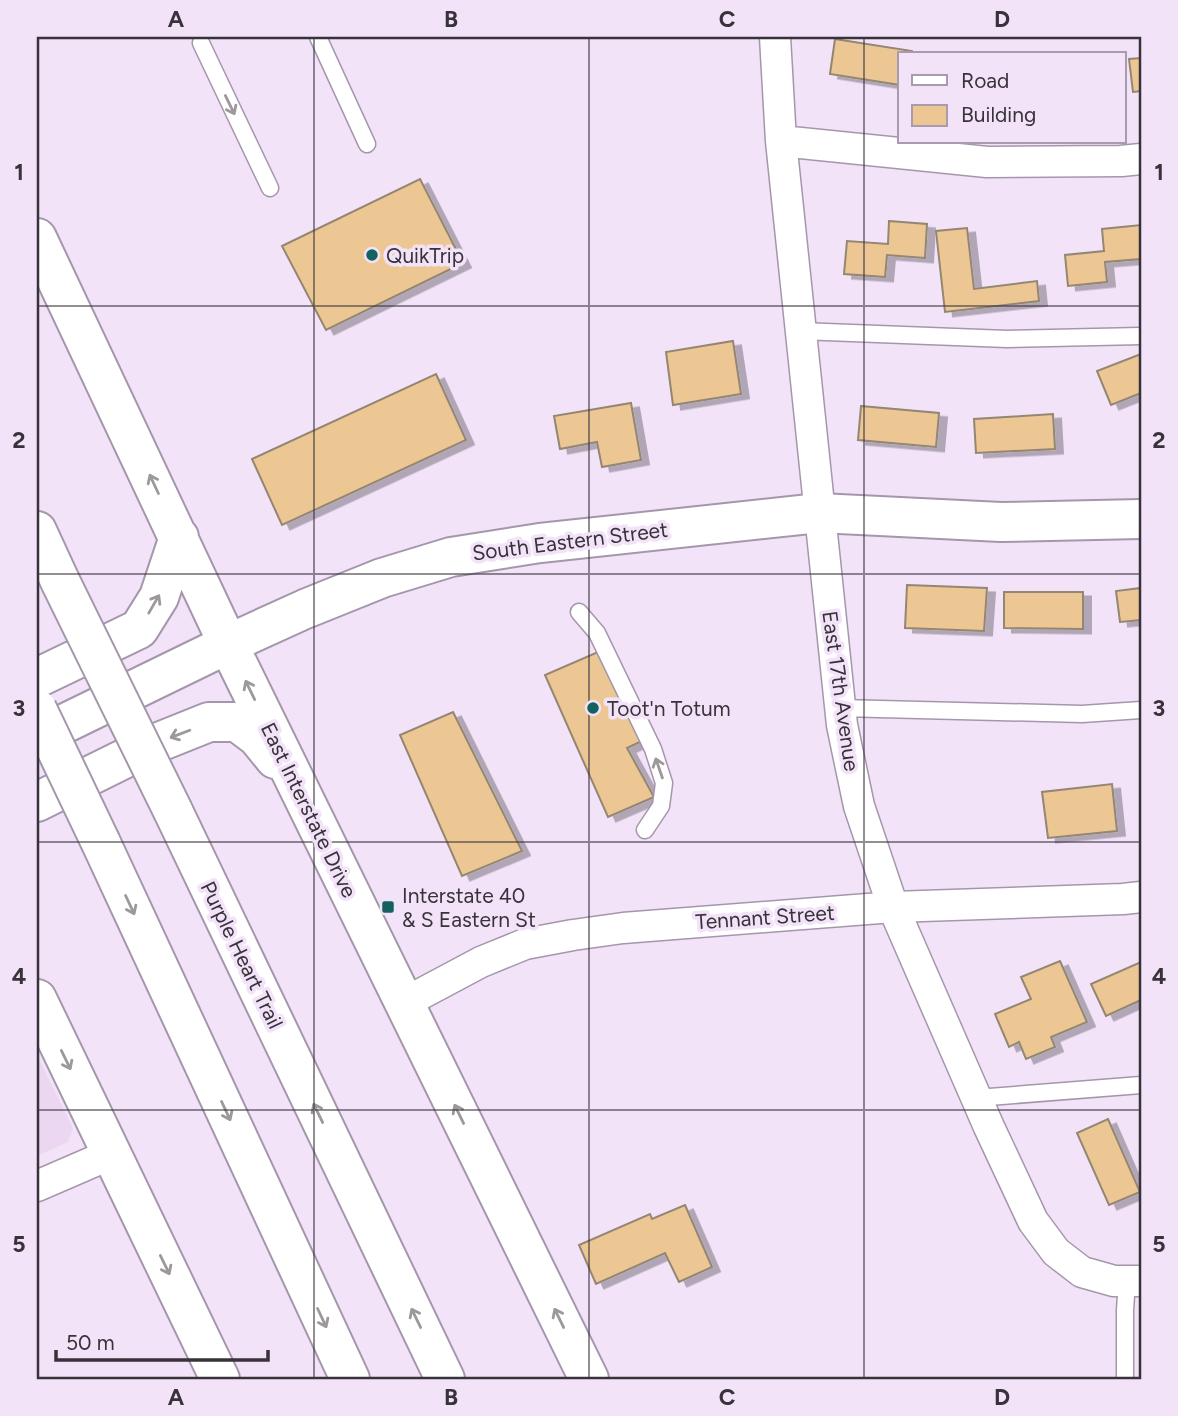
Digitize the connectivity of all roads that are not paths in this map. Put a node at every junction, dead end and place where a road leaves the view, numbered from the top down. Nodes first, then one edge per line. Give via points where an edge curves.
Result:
1 (318, 37) edge
2 (775, 37) edge
3 (201, 43) dead end
4 (781, 141) junction
5 (367, 144) dead end
6 (1141, 159) edge
7 (270, 188) dead end
8 (37, 237) edge
9 (800, 331) junction
10 (1141, 336) edge
11 (819, 513) junction
12 (1141, 519) edge
13 (37, 531) edge
14 (179, 537) junction
15 (579, 612) dead end
16 (228, 644) junction
17 (37, 678) edge
18 (840, 708) junction
19 (37, 709) edge
20 (1141, 710) edge
21 (37, 737) edge
22 (295, 781) junction
23 (37, 802) edge
24 (645, 830) dead end
25 (1141, 897) edge
26 (893, 907) junction
27 (37, 999) edge
28 (404, 1003) junction
29 (1141, 1085) edge
30 (976, 1098) junction
31 (111, 1154) junction
32 (37, 1186) edge
33 (1134, 1281) edge
34 (220, 1379) edge
35 (350, 1379) edge
36 (446, 1379) edge
37 (589, 1379) edge
38 (1125, 1379) edge

1 - 5 lane
2 - 4 street, East 17th Avenue
3 -> 7 lane
4 - 6 street via 987,162
4 - 9 street, East 17th Avenue
14 -> 8 main road, East Interstate Drive
9 - 10 lane via 1007,339
9 - 11 street, East 17th Avenue
11 - 12 main road, South Eastern Street via 1001,522
11 - 16 main road, South Eastern Street via 452,557 382,578
11 - 18 street, East 17th Avenue
36 -> 13 main road, Purple Heart Trail, bridge
14 - 16 main road, East Interstate Drive
17 -> 14 main road via 139,629 159,597
24 -> 15 lane via 661,806 664,783 653,749 597,633
16 - 21 main road, South Eastern Street
22 -> 16 main road, East Interstate Drive
18 - 20 lane via 1082,714
18 - 26 street, East 17th Avenue via 859,806
19 -> 35 main road, bridge
22 -> 23 main road via 257,737 237,722 209,722
22 - 28 main road, East Interstate Drive
25 - 26 street, Tennant Street
26 - 28 street, Tennant Street via 623,928 525,944
26 - 30 street, East 17th Avenue
27 -> 31 main road
37 -> 28 main road, East Interstate Drive
29 - 30 lane
30 - 33 street, East 17th Avenue via 1032,1221 1056,1252 1082,1272
31 - 32 street
31 -> 34 main road
33 - 38 lane via 1125,1310

